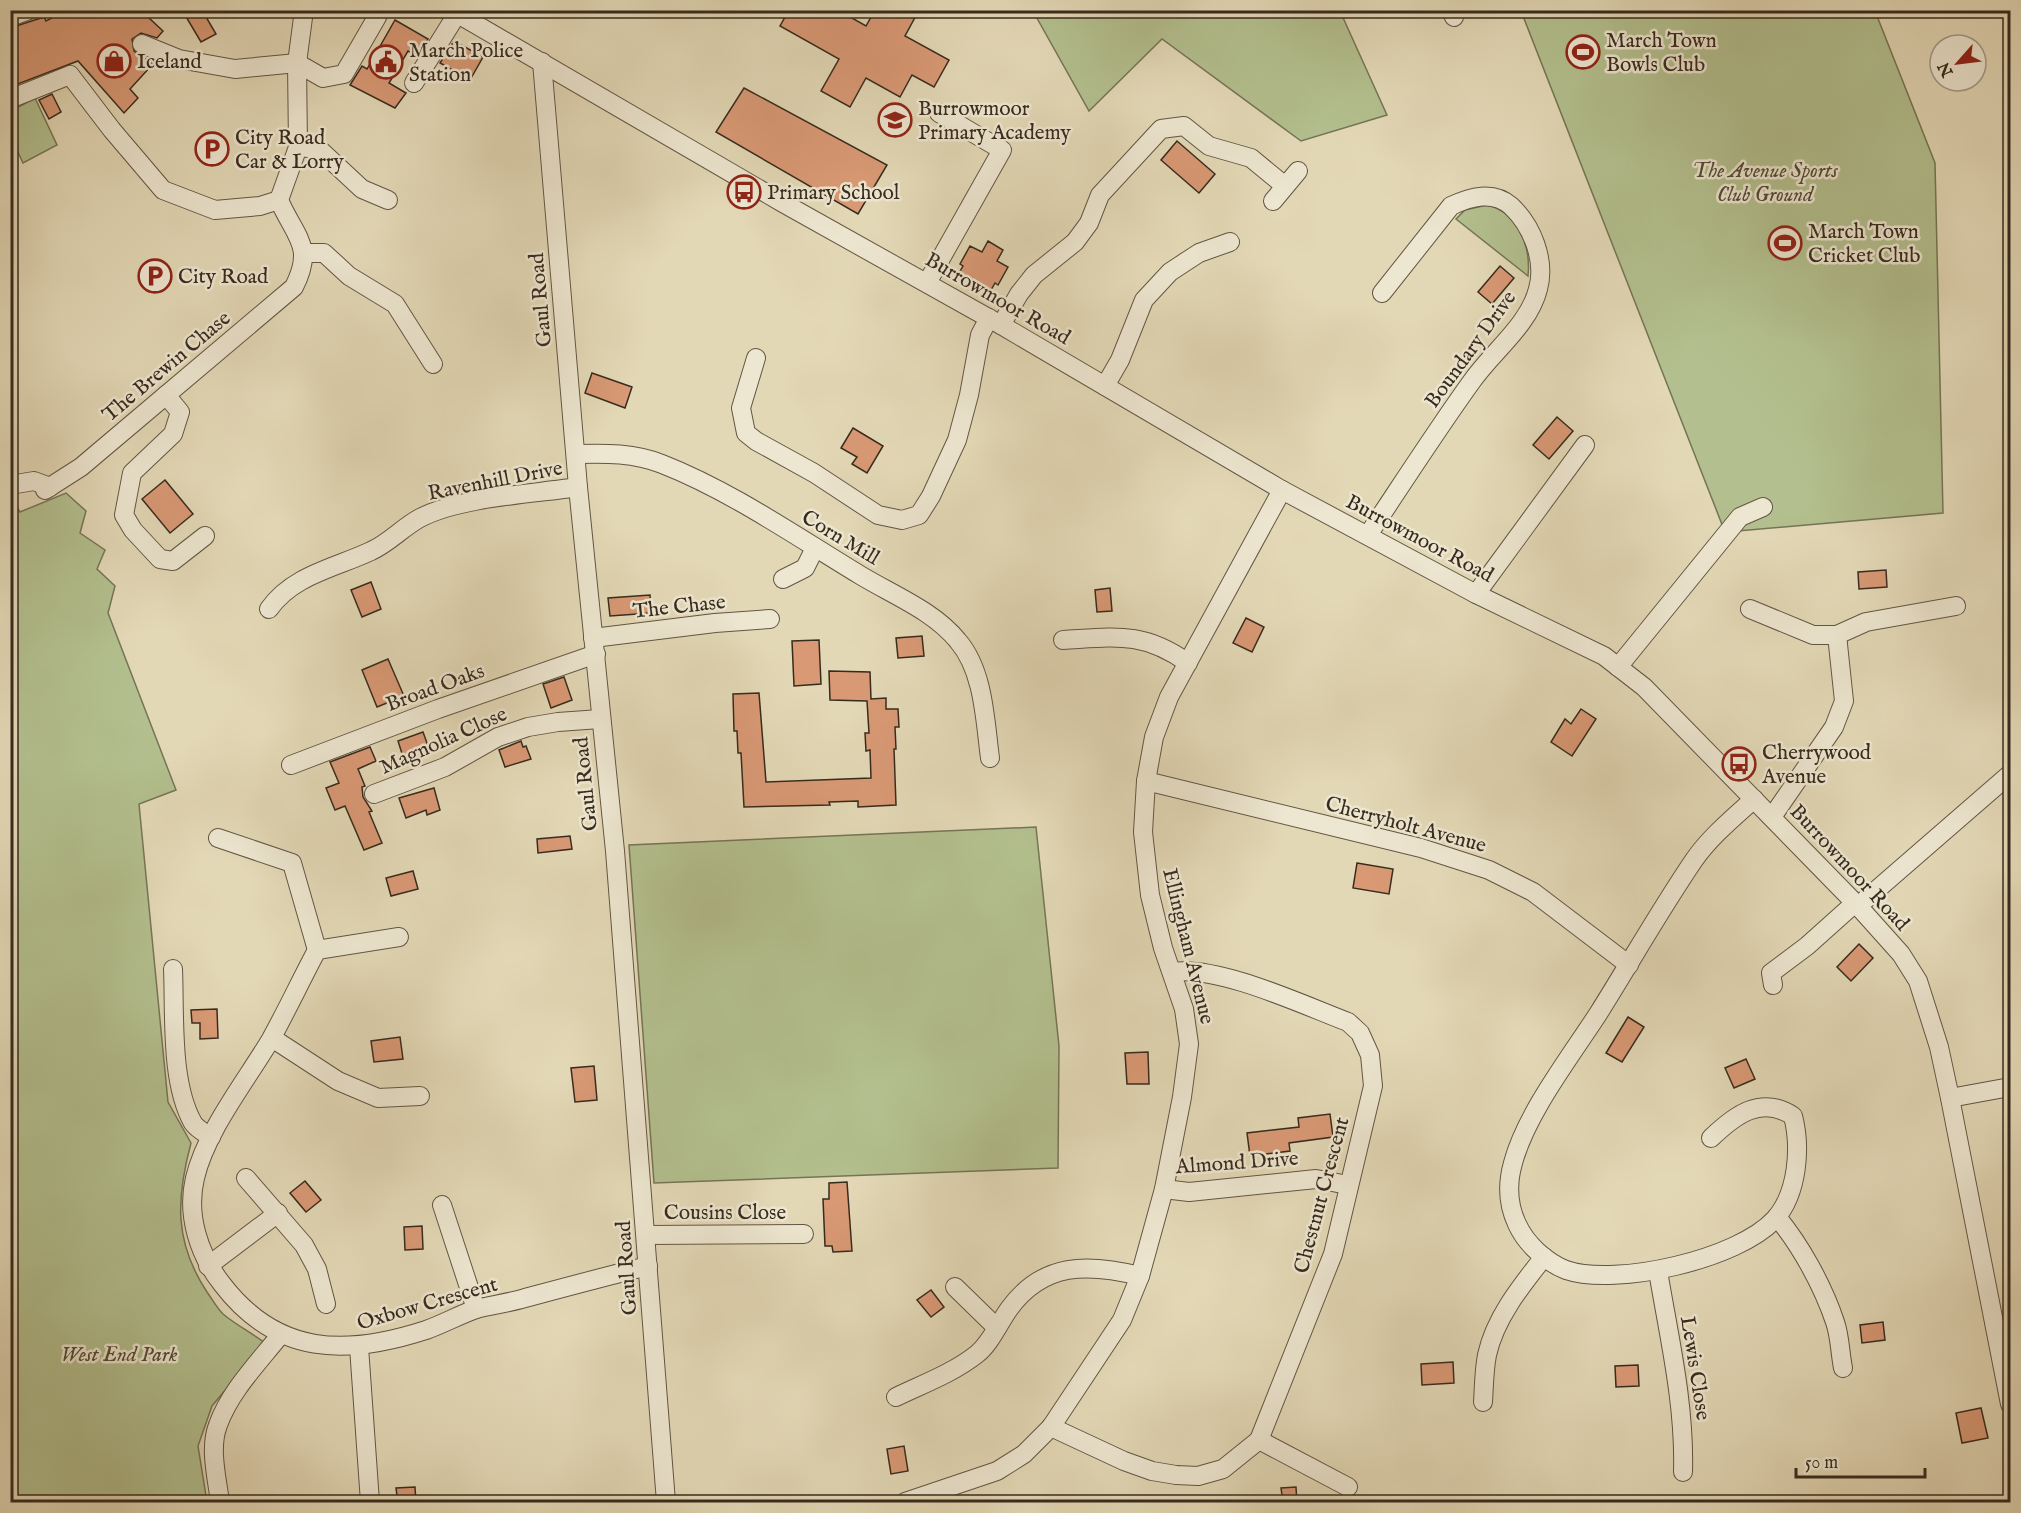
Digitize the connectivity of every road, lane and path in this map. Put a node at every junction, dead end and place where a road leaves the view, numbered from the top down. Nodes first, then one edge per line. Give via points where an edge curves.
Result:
1 (29, 10) edge
2 (304, 10) edge
3 (454, 12) edge
4 (10, 17) edge
5 (377, 17) dead end
6 (142, 44) dead end
7 (542, 62) junction
8 (297, 63) junction
9 (414, 83) dead end
10 (10, 99) edge
11 (939, 113) dead end
12 (298, 147) junction
13 (1298, 171) dead end
14 (1285, 186) junction
15 (279, 200) junction
16 (388, 200) dead end
17 (1273, 201) dead end
18 (1230, 242) dead end
19 (305, 253) junction
20 (927, 283) junction
21 (1382, 293) dead end
22 (995, 321) junction
23 (756, 358) dead end
24 (434, 364) dead end
25 (1105, 386) junction
26 (166, 395) junction
27 (1585, 446) dead end
28 (577, 454) junction
29 (10, 486) edge
30 (578, 487) junction
31 (1282, 490) junction
32 (1763, 507) dead end
33 (1368, 535) junction
34 (205, 536) dead end
35 (815, 548) junction
36 (783, 579) dead end
37 (1476, 594) junction
38 (1956, 606) dead end
39 (269, 609) dead end
40 (1750, 609) dead end
41 (770, 620) dead end
42 (1837, 635) junction
43 (1063, 640) dead end
44 (595, 646) junction
45 (1188, 663) junction
46 (1618, 667) junction
47 (600, 719) junction
48 (990, 758) dead end
49 (291, 765) dead end
50 (2010, 774) edge
51 (1146, 781) junction
52 (374, 794) dead end
53 (1754, 799) junction
54 (1772, 817) junction
55 (218, 838) dead end
56 (1856, 904) junction
57 (399, 937) dead end
58 (317, 950) junction
59 (1629, 965) junction
60 (173, 969) dead end
61 (1172, 972) junction
62 (1773, 985) dead end
63 (272, 1038) junction
64 (2010, 1087) edge
65 (420, 1095) dead end
66 (1950, 1098) junction
67 (211, 1137) junction
68 (1711, 1138) dead end
69 (246, 1178) dead end
70 (1348, 1185) junction
71 (1164, 1189) junction
72 (442, 1204) dead end
73 (278, 1213) junction
74 (1777, 1217) junction
75 (804, 1234) dead end
76 (646, 1235) junction
77 (1544, 1257) junction
78 (208, 1266) junction
79 (648, 1266) junction
80 (1658, 1271) junction
81 (1140, 1276) junction
82 (955, 1287) dead end
83 (326, 1304) dead end
84 (476, 1310) junction
85 (996, 1327) junction
86 (281, 1334) junction
87 (358, 1347) junction
88 (1843, 1368) dead end
89 (896, 1397) dead end
90 (1483, 1402) dead end
91 (2010, 1404) edge
92 (1051, 1427) junction
93 (1259, 1440) junction
94 (1683, 1472) dead end
95 (1348, 1487) dead end
96 (220, 1503) edge
97 (370, 1503) edge
98 (666, 1503) edge
99 (905, 1503) edge

1 - 4 street
2 - 8 street
3 - 7 street, Burrowmoor Road
3 - 9 street
5 - 8 street via 344,74 323,78
6 - 8 street via 179,59 235,69
7 - 20 street, Burrowmoor Road
7 - 28 street, Gaul Road
8 - 12 street
10 - 15 street via 70,75 163,189 215,210 261,206
11 - 20 street via 1002,150
12 - 15 street
12 - 16 street via 319,148 362,189
13 - 14 street
14 - 17 street
14 - 22 street via 1251,158 1209,147 1184,126 1161,129 1100,195 1089,223 1075,242 1034,275
15 - 19 street via 301,237
18 - 25 street via 1199,253 1170,272 1144,300
19 - 24 street via 324,253 349,276 395,304
19 - 26 street, The Brewin Chase via 303,269 294,287
20 - 22 street, Burrowmoor Road
21 - 33 street, Boundary Drive via 1452,206 1466,199 1482,195 1505,201 1519,214 1538,252 1538,289 1526,316 1473,379
22 - 23 street via 980,335 957,440 931,496 919,515 902,520 878,515 746,433 741,408
22 - 25 street, Burrowmoor Road
25 - 31 street, Burrowmoor Road
26 - 29 street, The Brewin Chase via 81,467 47,488 34,481
26 - 34 street via 180,412 173,434 132,473 124,515 160,559 173,561
27 - 37 street
28 - 30 street, Gaul Road
28 - 35 street, Corn Mill via 632,456 662,464
30 - 39 street, Ravenhill Drive via 462,505 420,518 373,550 311,575 280,593
30 - 44 street, Gaul Road
31 - 33 street, Burrowmoor Road
31 - 45 street, Ellingham Avenue
32 - 46 street via 1740,517
33 - 37 street, Burrowmoor Road
35 - 36 street via 805,568
35 - 48 street, Corn Mill via 913,606 945,627 959,642 982,699
37 - 46 street, Burrowmoor Road via 1604,656
38 - 42 street via 1866,622
40 - 42 street via 1813,635
41 - 44 street, The Chase via 715,623
42 - 54 street via 1844,701 1834,727
43 - 45 street via 1131,637 1166,647
44 - 47 street, Gaul Road
44 - 49 street, Broad Oaks
45 - 51 street, Ellingham Avenue via 1154,737
46 - 53 street, Burrowmoor Road via 1644,687
47 - 52 street, Magnolia Close via 558,722 498,737 445,767
47 - 76 street, Gaul Road via 615,850
50 - 56 street
51 - 59 street, Cherryholt Avenue via 1421,848 1489,870 1533,892
51 - 61 street, Ellingham Avenue via 1143,832 1149,895
53 - 54 street, Burrowmoor Road
53 - 59 street via 1695,859
54 - 56 street, Burrowmoor Road
55 - 58 street via 292,863
56 - 62 street via 1771,973
56 - 66 street, Burrowmoor Road via 1901,954 1918,981
57 - 58 street
58 - 63 street, Oxbow Crescent
59 - 77 street via 1536,1110 1513,1162 1511,1210 1528,1242
60 - 67 street via 183,1100 194,1125
61 - 70 street, Chestnut Crescent via 1202,970 1226,977 1348,1022 1359,1033 1370,1055 1373,1086
61 - 71 street, Ellingham Avenue via 1184,1009 1189,1044
63 - 65 street via 338,1081 378,1098
63 - 67 street, Oxbow Crescent
64 - 66 street
66 - 91 street, Burrowmoor Road
67 - 78 street, Oxbow Crescent via 195,1178 193,1202 196,1236
68 - 74 street via 1729,1121 1754,1108 1779,1107 1793,1116 1797,1132 1792,1188
69 - 73 street, Oxbow Crescent
70 - 71 street, Almond Drive via 1316,1179 1189,1192
70 - 93 street, Chestnut Crescent via 1333,1254
71 - 81 street, Ellingham Avenue
72 - 84 street
73 - 78 street
73 - 83 street, Oxbow Crescent via 304,1245 317,1269
74 - 80 street via 1724,1250
74 - 88 street via 1824,1296 1836,1324
75 - 76 street, Cousins Close
76 - 79 street, Gaul Road
77 - 80 street via 1580,1273
77 - 90 street via 1501,1318 1487,1354
78 - 86 street, Oxbow Crescent via 234,1301
79 - 84 street, Oxbow Crescent
79 - 98 street, Gaul Road
80 - 94 street, Lewis Close via 1679,1395
81 - 85 street via 1084,1267 1056,1271 1020,1293
81 - 92 street, Ellingham Avenue via 1122,1320
82 - 85 street
84 - 87 street, Oxbow Crescent via 426,1330
85 - 89 street via 979,1352 956,1369
86 - 87 street, Oxbow Crescent via 338,1348
86 - 96 street via 230,1401 217,1426 214,1462
87 - 97 street
92 - 93 street via 1124,1461 1176,1475 1198,1476 1223,1468
92 - 99 street, Ellingham Avenue via 1024,1454 997,1471
93 - 95 street

